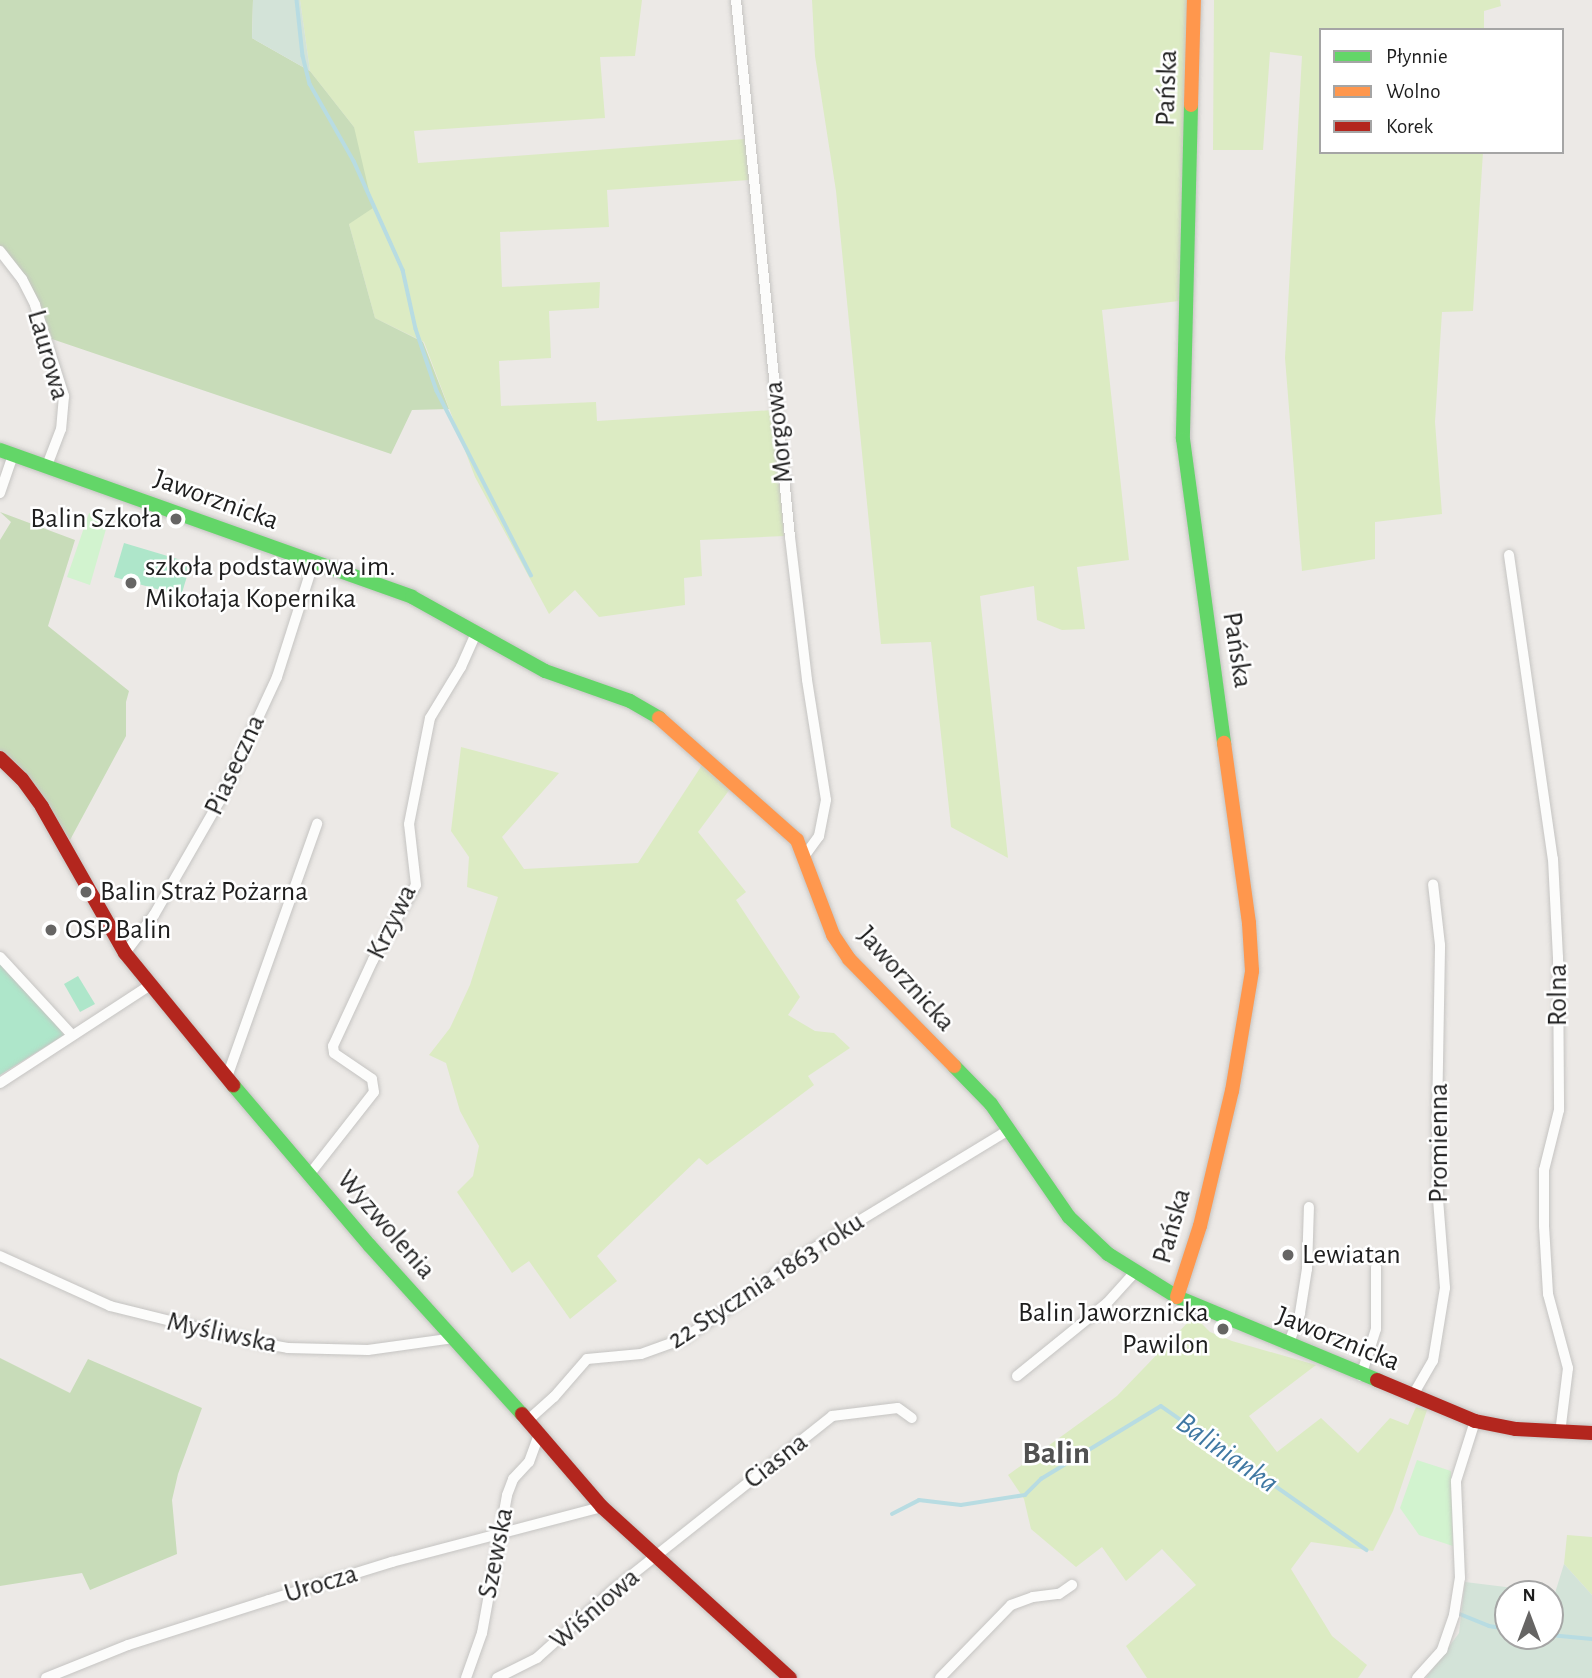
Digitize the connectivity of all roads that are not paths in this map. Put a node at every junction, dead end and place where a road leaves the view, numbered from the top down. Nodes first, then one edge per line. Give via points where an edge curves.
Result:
1 (736, 0) edge
2 (1194, 0) edge
3 (0, 251) edge
4 (6, 453) edge
5 (47, 466) junction
6 (0, 493) edge
7 (1509, 555) dead end
8 (314, 561) junction
9 (477, 631) junction
10 (0, 758) edge
11 (317, 824) dead end
12 (804, 857) junction
13 (1433, 884) dead end
14 (125, 953) junction
15 (0, 957) edge
16 (149, 986) junction
17 (72, 1035) junction
18 (227, 1077) junction
19 (0, 1083) edge
20 (1009, 1130) junction
21 (309, 1175) junction
22 (1309, 1207) dead end
23 (0, 1256) edge
24 (1377, 1267) dead end
25 (1135, 1272) junction
26 (1177, 1297) junction
27 (455, 1338) junction
28 (1288, 1345) junction
29 (1017, 1376) dead end
30 (1361, 1376) junction
31 (1413, 1395) junction
32 (912, 1418) dead end
33 (527, 1421) junction
34 (1475, 1421) junction
35 (1560, 1433) junction
36 (1592, 1433) edge
37 (539, 1435) junction
38 (602, 1507) junction
39 (500, 1535) junction
40 (655, 1558) junction
41 (1072, 1585) dead end
42 (46, 1678) edge
43 (466, 1678) edge
44 (496, 1678) edge
45 (790, 1678) edge
46 (940, 1678) edge
47 (1417, 1678) edge

1 - 12 street, Morgowa via 790,537 826,800 819,836
2 - 26 street, Pańska via 1184,439 1252,971 1232,1091 1200,1226
3 - 5 street, Laurowa via 35,305 64,396 61,429
4 - 5 street, Jaworznicka
4 - 6 street
5 - 8 street, Jaworznicka
7 - 35 street, Rolna via 1554,873 1559,1110 1544,1170 1544,1226 1548,1294 1568,1368
8 - 9 street, Jaworznicka via 412,597
8 - 14 street, Piaseczna via 276,677 219,802 166,895
9 - 12 street, Jaworznicka via 545,671 630,701 664,721 784,827 797,840
9 - 21 street, Krzywa via 430,718 409,824 416,885 373,960 333,1046 334,1053 372,1079 374,1092
10 - 14 street, Wyzwolenia via 42,807
11 - 18 street
12 - 20 street, Jaworznicka via 833,935 849,960 976,1088
13 - 31 street, Promienna via 1440,945 1437,1160 1445,1288 1433,1361
14 - 16 street, Wyzwolenia
15 - 17 street
16 - 17 street
16 - 18 street, Wyzwolenia
17 - 19 street
18 - 21 street, Wyzwolenia
20 - 25 street, Jaworznicka via 1069,1217 1093,1242
20 - 33 street, 22 Stycznia 1863 roku via 785,1266 683,1339 641,1354 587,1359
21 - 27 street, Wyzwolenia
22 - 28 street via 1307,1269 1300,1313
23 - 27 street, Myśliwska via 110,1306 260,1343 368,1350
24 - 30 street via 1376,1329
25 - 26 street, Jaworznicka
25 - 29 street via 1107,1303
26 - 28 street, Jaworznicka
27 - 33 street, Wyzwolenia
28 - 30 street, Jaworznicka
30 - 31 street, Jaworznicka
31 - 34 street, Jaworznicka
32 - 40 street, Ciasna via 898,1408 832,1416
33 - 37 street, Wyzwolenia
34 - 35 street, Jaworznicka
34 - 47 street via 1456,1481 1460,1557 1455,1611 1441,1650
35 - 36 street, Jaworznicka
37 - 38 street, Wyzwolenia
37 - 39 street, Szewska via 528,1462 513,1479
38 - 39 street, Urocza
38 - 40 street, Wyzwolenia
39 - 42 street, Urocza via 269,1600 128,1645
39 - 43 street, Szewska via 482,1633
40 - 44 street, Wiśniowa via 537,1658
40 - 45 street, Wyzwolenia
41 - 46 street via 1059,1594 1012,1605

